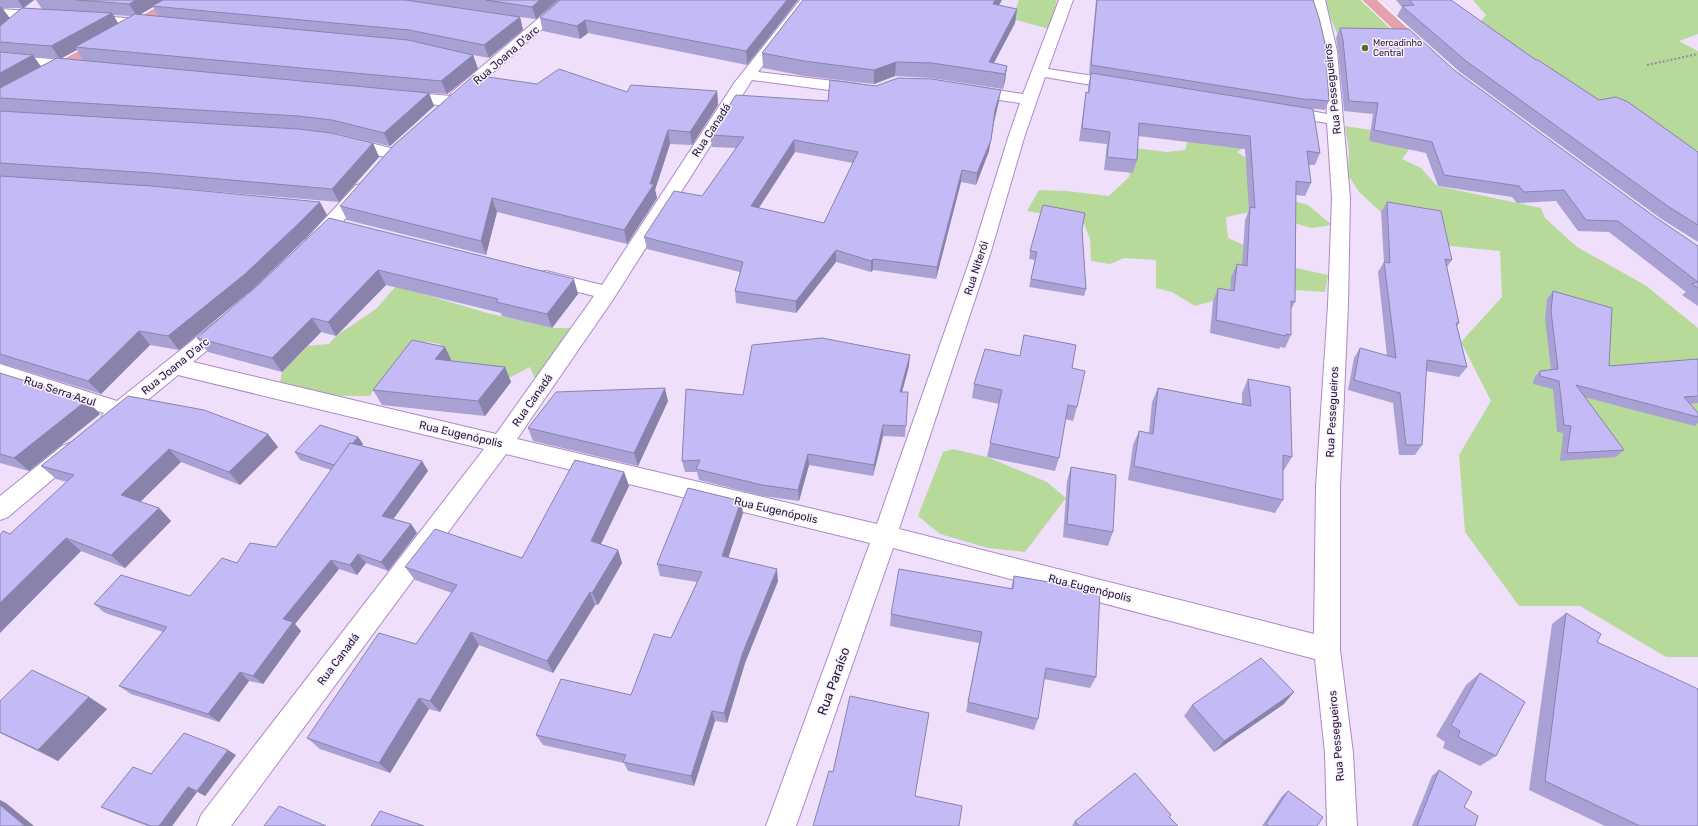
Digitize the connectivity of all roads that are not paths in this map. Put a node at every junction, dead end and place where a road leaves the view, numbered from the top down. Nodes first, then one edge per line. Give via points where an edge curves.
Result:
1 (44, 0) edge
2 (179, 0) edge
3 (568, 0) edge
4 (807, 0) edge
5 (1066, 0) edge
6 (1318, 0) edge
7 (1369, 0) edge
8 (0, 13) edge
9 (27, 14) junction
10 (59, 17) edge
11 (75, 18) edge
12 (138, 22) junction
13 (170, 25) edge
14 (11, 29) edge
15 (1431, 57) edge
16 (0, 59) edge
17 (65, 64) junction
18 (89, 67) edge
19 (1039, 72) junction
20 (748, 75) junction
21 (1131, 87) edge
22 (954, 88) edge
23 (876, 91) edge
24 (388, 95) edge
25 (0, 99) edge
26 (1029, 100) junction
27 (451, 101) junction
28 (1268, 109) edge
29 (434, 117) edge
30 (1336, 120) junction
31 (332, 139) edge
32 (301, 255) edge
33 (530, 273) edge
34 (607, 293) junction
35 (238, 314) edge
36 (175, 366) junction
37 (0, 372) edge
38 (120, 410) junction
39 (501, 444) junction
40 (0, 510) edge
41 (885, 536) junction
42 (1327, 650) junction
43 (212, 826) edge
44 (781, 826) edge
45 (1342, 826) edge

1 - 9 street
2 - 12 main road
3 - 27 street, Rua Joana D'arc via 532,25 486,64
4 - 20 street, Rua Canadá
5 - 19 street, Rua Niterói
6 - 30 street, Rua Pessegueiros via 1330,51
7 - 15 main road
8 - 9 street
9 - 10 street
9 - 14 street
11 - 12 street
12 - 13 street
12 - 17 main road
16 - 17 street
17 - 18 street
17 - 25 main road
19 - 21 street
19 - 26 street, Rua Niterói
20 - 23 street
20 - 34 street, Rua Canadá
22 - 26 street
24 - 27 street
26 - 41 street, Rua Niterói via 982,251
27 - 29 street, Rua Joana D'arc
28 - 30 street
30 - 42 street, Rua Pessegueiros via 1341,198 1328,487
31 - 32 street via 389,160
33 - 34 street
34 - 39 street, Rua Canadá
35 - 36 street, Rua Joana D'arc
36 - 38 street, Rua Joana D'arc
36 - 39 street, Rua Eugenópolis
37 - 38 street, Rua Serra Azul
38 - 40 street, Rua Joana D'arc
39 - 41 street, Rua Eugenópolis
39 - 43 street, Rua Canadá
41 - 42 street, Rua Eugenópolis
41 - 44 street, Rua Paraíso
42 - 45 street, Rua Pessegueiros via 1339,753

